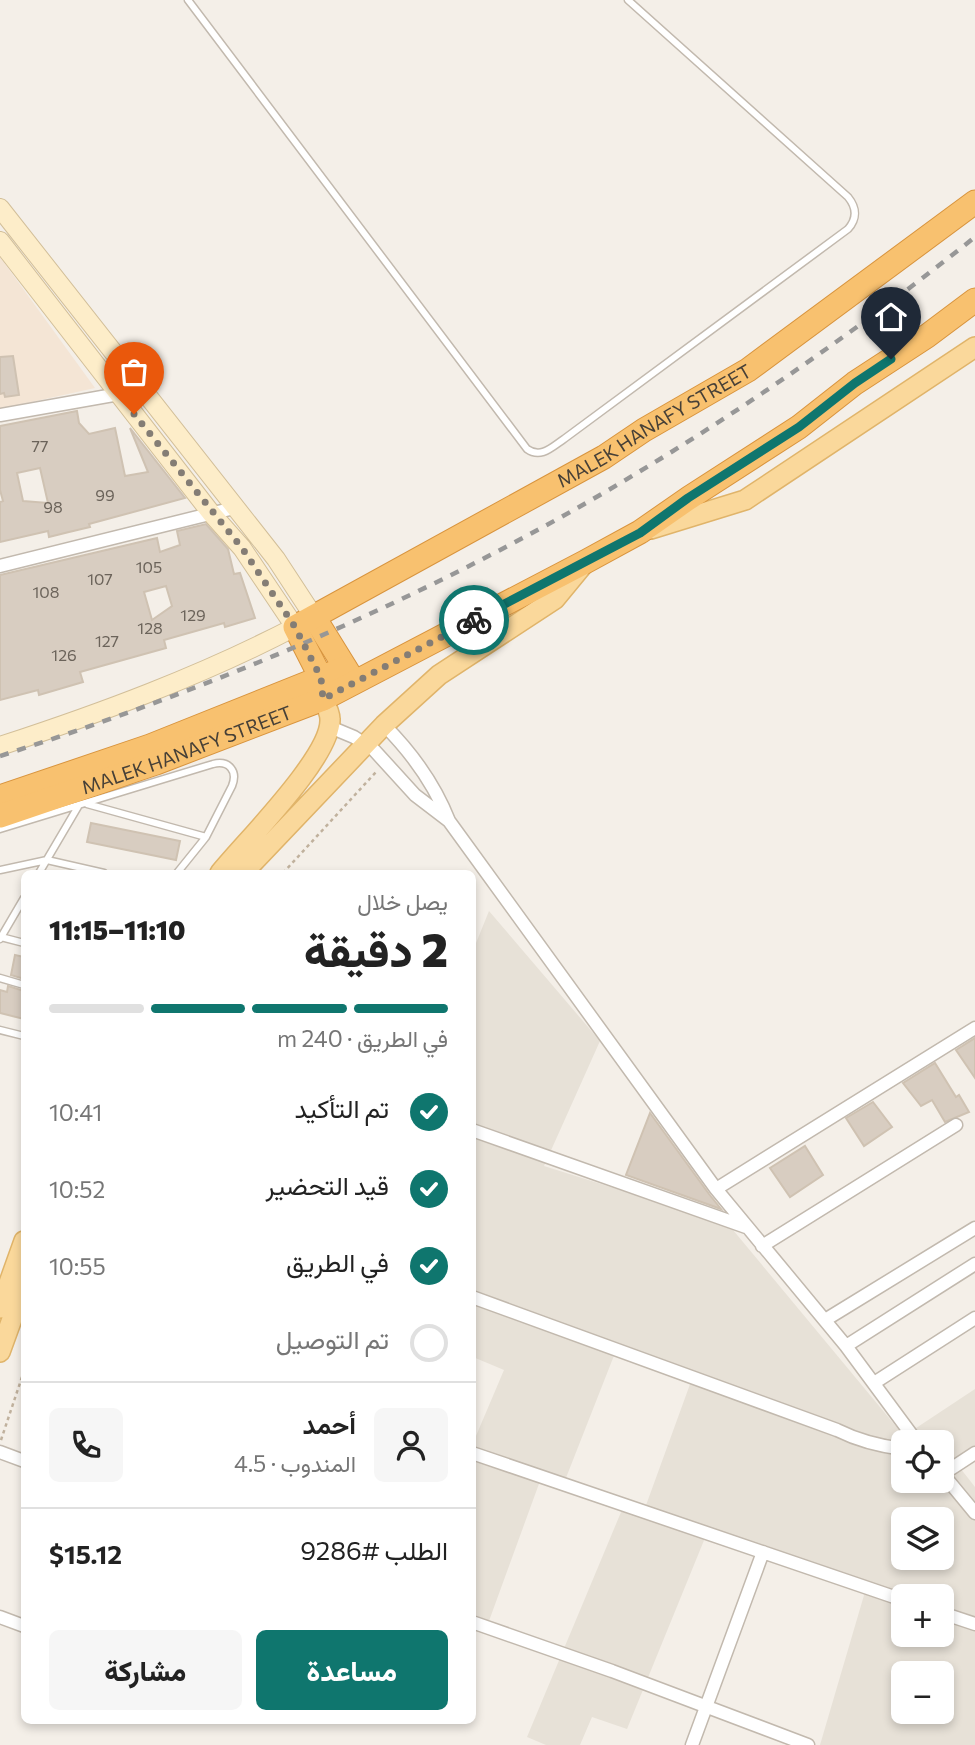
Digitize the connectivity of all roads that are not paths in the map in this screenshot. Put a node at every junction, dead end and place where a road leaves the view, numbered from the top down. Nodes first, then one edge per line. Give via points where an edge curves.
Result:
1 (188, 0) edge
2 (628, 0) edge
3 (975, 202) edge
4 (0, 208) edge
5 (0, 241) edge
6 (975, 300) edge
7 (975, 347) edge
8 (142, 387) junction
9 (119, 394) junction
10 (0, 415) edge
11 (234, 508) junction
12 (211, 513) junction
13 (640, 533) junction
14 (585, 562) junction
15 (0, 566) edge
16 (304, 622) junction
17 (350, 675) junction
18 (322, 688) junction
19 (330, 727) junction
20 (389, 730) junction
21 (0, 746) edge
22 (377, 753) junction
23 (0, 797) edge
24 (82, 804) junction
25 (0, 816) edge
26 (449, 821) junction
27 (0, 829) edge
28 (206, 837) junction
29 (47, 860) junction
30 (0, 870) edge
31 (41, 870) edge
32 (91, 870) edge
33 (179, 870) edge
34 (223, 870) edge
35 (246, 870) edge
36 (21, 903) edge
37 (1, 938) edge
38 (21, 942) edge
39 (0, 978) edge
40 (21, 984) edge
41 (975, 1028) edge
42 (0, 1030) edge
43 (21, 1035) edge
44 (956, 1125) dead end
45 (476, 1131) edge
46 (716, 1189) junction
47 (746, 1227) junction
48 (975, 1228) edge
49 (762, 1246) junction
50 (21, 1249) edge
51 (975, 1264) edge
52 (21, 1294) edge
53 (476, 1298) edge
54 (0, 1308) edge
55 (975, 1318) edge
56 (825, 1320) junction
57 (846, 1346) junction
58 (0, 1352) edge
59 (874, 1383) junction
60 (908, 1430) edge
61 (891, 1447) edge
62 (0, 1452) edge
63 (975, 1453) edge
64 (476, 1454) edge
65 (21, 1460) edge
66 (954, 1466) edge
67 (954, 1488) edge
68 (975, 1513) edge
69 (763, 1552) junction
70 (891, 1596) edge
71 (0, 1617) edge
72 (954, 1617) edge
73 (476, 1623) edge
74 (21, 1625) edge
75 (975, 1625) edge
76 (706, 1706) junction
77 (692, 1745) edge
78 (808, 1745) edge

1 - 2 lane via 527,449 540,454 848,229 855,218 848,197
3 - 16 highway, MALEK HANAFY STREET via 748,370 604,457
4 - 8 street
5 - 9 street
6 - 13 highway, MALEK HANAFY STREET via 799,427
7 - 13 main road via 745,500
8 - 9 street
8 - 11 street
9 - 10 street
9 - 12 street
11 - 12 street
11 - 16 street via 276,559
12 - 15 street
12 - 16 street
13 - 14 highway, MALEK HANAFY STREET
14 - 17 highway, MALEK HANAFY STREET
14 - 20 main road via 555,599 439,675
16 - 17 highway
16 - 18 highway
16 - 21 street via 137,698
17 - 18 highway, MALEK HANAFY STREET
18 - 19 main road
18 - 23 highway, MALEK HANAFY STREET
18 - 25 highway, MALEK HANAFY STREET via 156,763
19 - 22 street
19 - 34 main road via 310,766
20 - 22 main road
20 - 26 street via 430,781
22 - 26 street via 415,795
22 - 35 main road
24 - 27 lane
24 - 28 lane
24 - 28 lane via 221,762 229,764 235,779
24 - 29 lane
26 - 46 street
28 - 33 lane
29 - 30 lane
29 - 31 lane
29 - 32 lane
36 - 37 lane
37 - 38 lane
39 - 40 lane
41 - 46 street
42 - 43 lane
44 - 49 street
45 - 47 street
46 - 47 street
47 - 49 street
48 - 56 street
49 - 56 street
50 - 54 main road
51 - 57 street
52 - 58 main road
53 - 61 street via 854,1439
55 - 59 street
56 - 57 street
57 - 59 street
59 - 60 street
62 - 65 street
63 - 66 street
64 - 69 street
67 - 68 street
69 - 70 street
69 - 76 street
71 - 74 street
72 - 75 street
73 - 76 street
76 - 77 street
76 - 78 street

